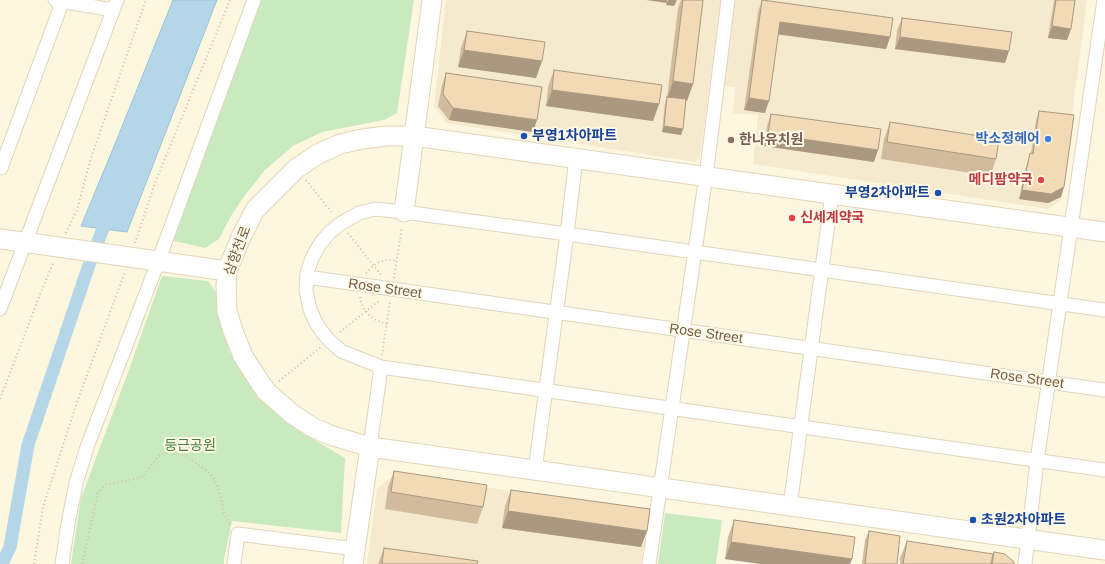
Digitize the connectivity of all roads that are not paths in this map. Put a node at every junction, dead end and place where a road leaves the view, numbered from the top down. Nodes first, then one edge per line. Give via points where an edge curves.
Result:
1 (60, 0) edge
2 (254, 0) edge
3 (432, 0) edge
4 (728, 0) edge
5 (1104, 0) edge
6 (115, 5) edge
7 (414, 136) junction
8 (576, 158) junction
9 (0, 168) edge
10 (706, 176) junction
11 (832, 194) junction
12 (404, 212) junction
13 (1071, 228) junction
14 (1105, 232) edge
15 (567, 234) junction
16 (0, 238) edge
17 (31, 243) junction
18 (695, 252) junction
19 (154, 261) junction
20 (822, 270) junction
21 (228, 271) junction
22 (307, 278) junction
23 (1060, 304) junction
24 (0, 309) edge
25 (1105, 310) edge
26 (556, 313) junction
27 (683, 331) junction
28 (811, 349) junction
29 (381, 367) junction
30 (1048, 382) junction
31 (546, 390) junction
32 (1105, 390) edge
33 (672, 408) junction
34 (801, 426) junction
35 (370, 447) junction
36 (1037, 461) junction
37 (535, 470) junction
38 (1105, 470) edge
39 (660, 488) junction
40 (790, 506) junction
41 (1028, 539) junction
42 (1105, 550) edge
43 (354, 557) edge
44 (62, 564) edge
45 (234, 564) edge
46 (649, 564) edge
47 (1025, 564) edge

1 - 6 street
1 - 9 street
2 - 19 street
3 - 7 street
4 - 10 street
5 - 13 street
6 - 17 street via 77,103
7 - 8 street, 삼향천로
7 - 12 street
7 - 21 street, 삼향천로 via 368,138 340,144 297,168 255,210
8 - 10 street, 삼향천로
8 - 15 street
10 - 11 street, 삼향천로
10 - 18 street
11 - 13 street, 삼향천로
11 - 20 street
12 - 15 street
12 - 22 street via 375,209 359,213 340,224 320,244 312,258
13 - 14 street, 삼향천로
13 - 23 street
15 - 18 street
15 - 26 street
16 - 17 street
17 - 19 street, bridge
17 - 24 street
18 - 20 street
18 - 27 street
19 - 21 street
19 - 44 street via 76,483
20 - 23 street
20 - 28 street
21 - 35 street, 삼향천로 via 228,311 233,331 244,356 266,391 292,414 312,427
22 - 26 street, Rose Street
22 - 29 street via 306,291 310,309 322,332 341,351
23 - 25 street
23 - 30 street
26 - 27 street, Rose Street
26 - 31 street
27 - 28 street, Rose Street
27 - 33 street
28 - 30 street, Rose Street
28 - 34 street
29 - 31 street
29 - 35 street
30 - 32 street, Rose Street
30 - 36 street
31 - 33 street
31 - 37 street
33 - 34 street
33 - 39 street
34 - 36 street
34 - 40 street
35 - 37 street, 삼향천로
35 - 43 street
36 - 38 street
36 - 41 street
37 - 39 street, 삼향천로
39 - 40 street, 삼향천로
39 - 46 street
40 - 41 street, 삼향천로
41 - 42 street, 삼향천로
41 - 47 street
43 - 45 street via 238,534

